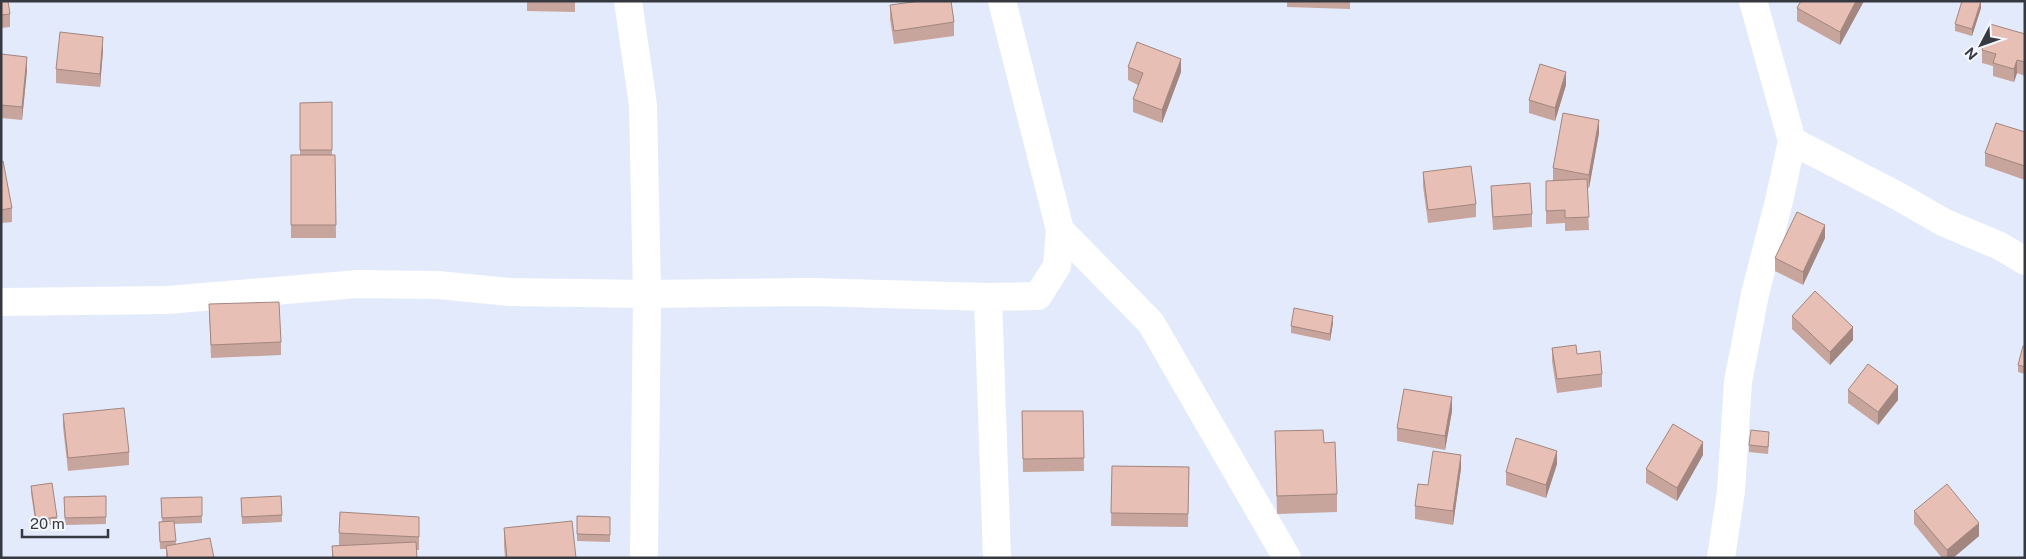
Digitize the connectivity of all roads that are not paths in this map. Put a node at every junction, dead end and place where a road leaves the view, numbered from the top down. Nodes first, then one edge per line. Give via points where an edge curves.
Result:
1 (628, 1) edge
2 (1002, 1) edge
3 (1753, 1) edge
4 (1792, 141) junction
5 (1060, 230) junction
6 (2025, 261) edge
7 (647, 294) junction
8 (988, 297) junction
9 (1, 302) edge
10 (644, 558) edge
11 (997, 558) edge
12 (1287, 558) edge
13 (1721, 558) edge

1 - 7 street via 643,105
2 - 5 street
3 - 4 street
4 - 6 street via 1945,223 2000,246
4 - 13 street via 1755,294 1738,382 1731,491
5 - 8 street via 1057,266 1038,296
5 - 12 street via 1151,323
7 - 8 street via 812,292
7 - 9 street via 510,292 438,285 358,284 167,300
7 - 10 street
8 - 11 street

